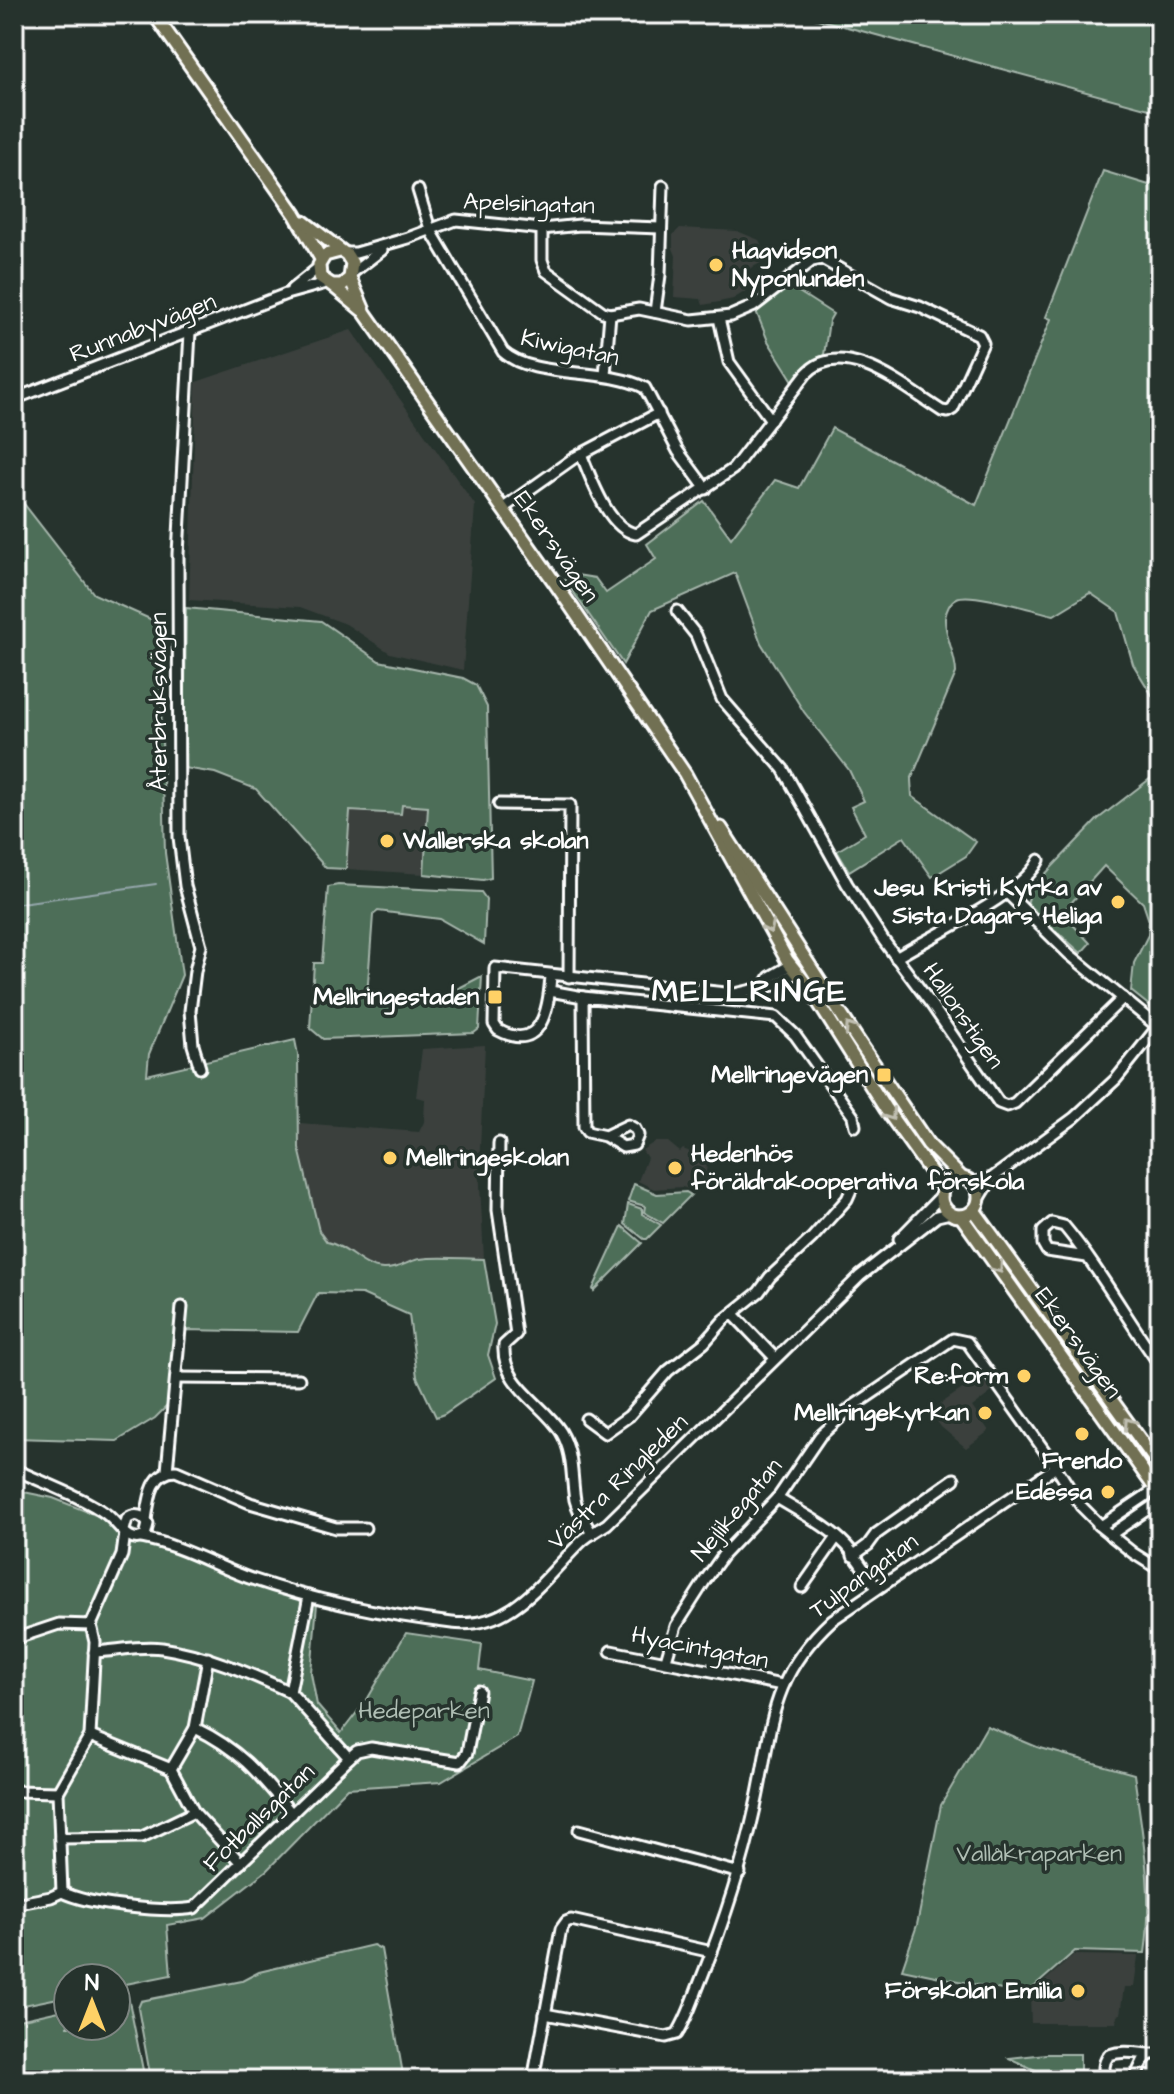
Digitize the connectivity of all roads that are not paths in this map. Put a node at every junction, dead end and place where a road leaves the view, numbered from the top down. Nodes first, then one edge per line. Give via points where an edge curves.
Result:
1 (154, 14) edge
2 (663, 186) dead end
3 (418, 190) dead end
4 (295, 214) junction
5 (660, 228) junction
6 (430, 229) junction
7 (542, 229) junction
8 (399, 241) junction
9 (342, 252) junction
10 (320, 263) junction
11 (351, 276) junction
12 (329, 284) junction
13 (286, 294) junction
14 (655, 312) junction
15 (365, 313) junction
16 (610, 314) junction
17 (719, 318) junction
18 (190, 332) junction
19 (605, 375) junction
20 (14, 399) edge
21 (659, 413) junction
22 (771, 420) junction
23 (581, 454) junction
24 (706, 489) junction
25 (502, 509) junction
26 (677, 611) dead end
27 (499, 804) dead end
28 (706, 810) junction
29 (1039, 860) dead end
30 (1007, 893) junction
31 (896, 958) junction
32 (807, 961) junction
33 (794, 969) junction
34 (551, 975) junction
35 (569, 977) junction
36 (550, 991) junction
37 (583, 997) junction
38 (1123, 998) junction
39 (1159, 1025) edge
40 (200, 1068) dead end
41 (855, 1126) dead end
42 (605, 1136) dead end
43 (499, 1143) dead end
44 (992, 1178) junction
45 (967, 1181) junction
46 (851, 1190) dead end
47 (942, 1192) junction
48 (976, 1206) junction
49 (956, 1215) junction
50 (912, 1232) junction
51 (1087, 1257) junction
52 (182, 1307) dead end
53 (733, 1314) junction
54 (775, 1358) junction
55 (1160, 1365) edge
56 (177, 1378) junction
57 (299, 1379) dead end
58 (586, 1419) dead end
59 (1056, 1467) junction
60 (1160, 1467) edge
61 (14, 1469) edge
62 (167, 1471) junction
63 (954, 1479) dead end
64 (1159, 1493) edge
65 (149, 1497) junction
66 (777, 1498) junction
67 (104, 1512) junction
68 (133, 1516) junction
69 (147, 1522) junction
70 (365, 1528) dead end
71 (124, 1531) junction
72 (1106, 1531) junction
73 (592, 1534) junction
74 (837, 1537) junction
75 (140, 1539) junction
76 (167, 1543) junction
77 (122, 1555) junction
78 (853, 1556) junction
79 (1160, 1570) edge
80 (802, 1587) dead end
81 (877, 1588) junction
82 (309, 1596) junction
83 (91, 1625) junction
84 (14, 1639) edge
85 (611, 1651) dead end
86 (94, 1652) junction
87 (208, 1658) junction
88 (666, 1660) junction
89 (782, 1685) junction
90 (479, 1691) dead end
91 (290, 1692) junction
92 (195, 1728) junction
93 (90, 1736) junction
94 (349, 1758) junction
95 (171, 1769) junction
96 (14, 1791) edge
97 (58, 1792) junction
98 (194, 1812) junction
99 (292, 1814) junction
100 (579, 1830) dead end
101 (60, 1838) junction
102 (241, 1863) junction
103 (740, 1873) junction
104 (62, 1892) junction
105 (14, 1904) edge
106 (712, 1952) junction
107 (545, 2014) junction
108 (1160, 2054) edge
109 (1148, 2056) junction
110 (533, 2080) edge
111 (1108, 2080) edge
112 (1134, 2080) edge

1 - 4 main road
2 - 5 street
3 - 6 street, Kiwigatan
4 - 9 main road
4 - 10 main road
5 - 7 street, Apelsingatan
5 - 14 street
6 - 7 street, Apelsingatan via 456,220
6 - 8 street, Apelsingatan
6 - 19 street, Kiwigatan via 506,355 525,364
7 - 16 street via 546,271
8 - 9 street, Apelsingatan
8 - 11 street, Apelsingatan via 373,255
9 - 10 main road via 329,252
9 - 11 main road via 352,263
10 - 12 main road via 320,277
10 - 13 street, Runnabyvägen
11 - 12 main road via 342,285
11 - 15 main road, Ekersvägen
12 - 13 street, Runnabyvägen
12 - 15 main road, Ekersvägen
13 - 18 street, Runnabyvägen
14 - 16 street
14 - 17 street via 692,320
15 - 25 main road, Ekersvägen
16 - 19 street
17 - 22 street via 729,362
17 - 22 street via 754,306 822,259 983,340 948,412 870,367 833,360 809,370
18 - 20 street, Runnabyvägen
18 - 40 street, Återbruksvägen via 178,554 179,837 201,946 190,1011
19 - 21 street, Kiwigatan via 645,388
21 - 23 street
21 - 24 street, Kiwigatan
22 - 24 street via 733,469
23 - 24 street via 601,503 632,534
23 - 25 street
25 - 28 main road, Ekersvägen
26 - 31 street, Hallonstigen via 696,635 722,699 783,769 841,874
27 - 35 street via 570,805
28 - 32 main road, Ekersvägen
28 -> 33 main road, Ekersvägen
29 - 30 street
30 - 31 street
30 - 38 street
31 - 38 street, Hallonstigen via 999,1103 1007,1106
32 - 33 main road
45 -> 32 main road, Ekersvägen via 928,1144
33 - 35 street via 774,985 735,994
33 -> 47 main road, Ekersvägen
34 - 35 street
34 - 36 street
34 - 36 street via 495,968 498,1030 519,1038 531,1034 547,1014
36 - 37 street
37 - 41 street via 776,1017 795,1035
37 - 42 street via 584,1127
38 - 39 street
39 - 44 street via 1097,1098
43 - 73 street via 498,1210 516,1334 504,1345 506,1363 517,1384 563,1436 577,1505
44 - 45 street
44 - 48 street
45 - 47 main road via 949,1182
45 - 48 main road via 977,1191
46 - 53 street via 812,1238
47 - 49 main road via 944,1207
47 - 50 street, Västra Ringleden
48 - 49 main road
60 -> 48 main road, Ekersvägen
49 - 50 street, Västra Ringleden via 937,1216
49 -> 64 main road, Ekersvägen
50 - 54 street, Västra Ringleden
51 - 51 street via 1047,1251 1043,1231 1052,1223 1064,1226
51 - 55 street
52 - 56 street
53 - 54 street
53 - 58 street via 612,1429 601,1433
54 - 73 street, Västra Ringleden
56 - 57 street
56 - 62 street
59 - 66 street, Nejlikegatan via 967,1342 953,1339 833,1422
59 - 72 street, Nejlikegatan via 1088,1515
59 - 81 street, Tulpangatan
61 - 67 street
62 - 65 street
62 - 70 street via 336,1528
63 - 78 street
64 - 72 street
65 - 68 street
65 - 69 street
66 - 74 street
66 - 88 street, Nejlikegatan via 706,1579 676,1626
67 - 68 street
67 - 71 street
68 - 69 street
68 - 71 street
69 - 75 street via 147,1533
69 - 76 street
71 - 75 street via 130,1539
71 - 77 street
72 - 79 street, Nejlikegatan
73 - 82 street, Västra Ringleden via 521,1603 488,1622 441,1622
74 - 78 street
74 - 80 street
75 - 76 street
75 - 77 street
76 - 82 street, Västra Ringleden
77 - 83 street
78 - 81 street
81 - 89 street, Tulpangatan via 815,1636
82 - 91 street
83 - 84 street via 59,1624
83 - 86 street
85 - 88 street, Hyacintgatan
86 - 87 street via 159,1648
86 - 93 street
87 - 91 street
87 - 92 street
88 - 89 street, Hyacintgatan
89 - 103 street, Tulpangatan
90 - 94 street via 467,1753 460,1762 371,1748
91 - 94 street, Fotballsgatan
92 - 95 street
92 - 99 street via 248,1761
93 - 95 street
93 - 97 street
94 - 99 street, Fotballsgatan
95 - 98 street
96 - 97 street
97 - 101 street
98 - 101 street via 142,1837
98 - 102 street
99 - 102 street, Fotballsgatan
100 - 103 street
101 - 104 street
102 - 104 street, Fotballsgatan via 201,1904 183,1910 121,1906
103 - 106 street, Tulpangatan
104 - 105 street, Fotballsgatan
106 - 107 street, Tulpangatan via 684,2022 672,2036
106 - 107 street via 571,1920 561,1929
107 - 110 street
108 - 109 street
109 - 111 street via 1109,2055 1104,2067
109 - 112 street

